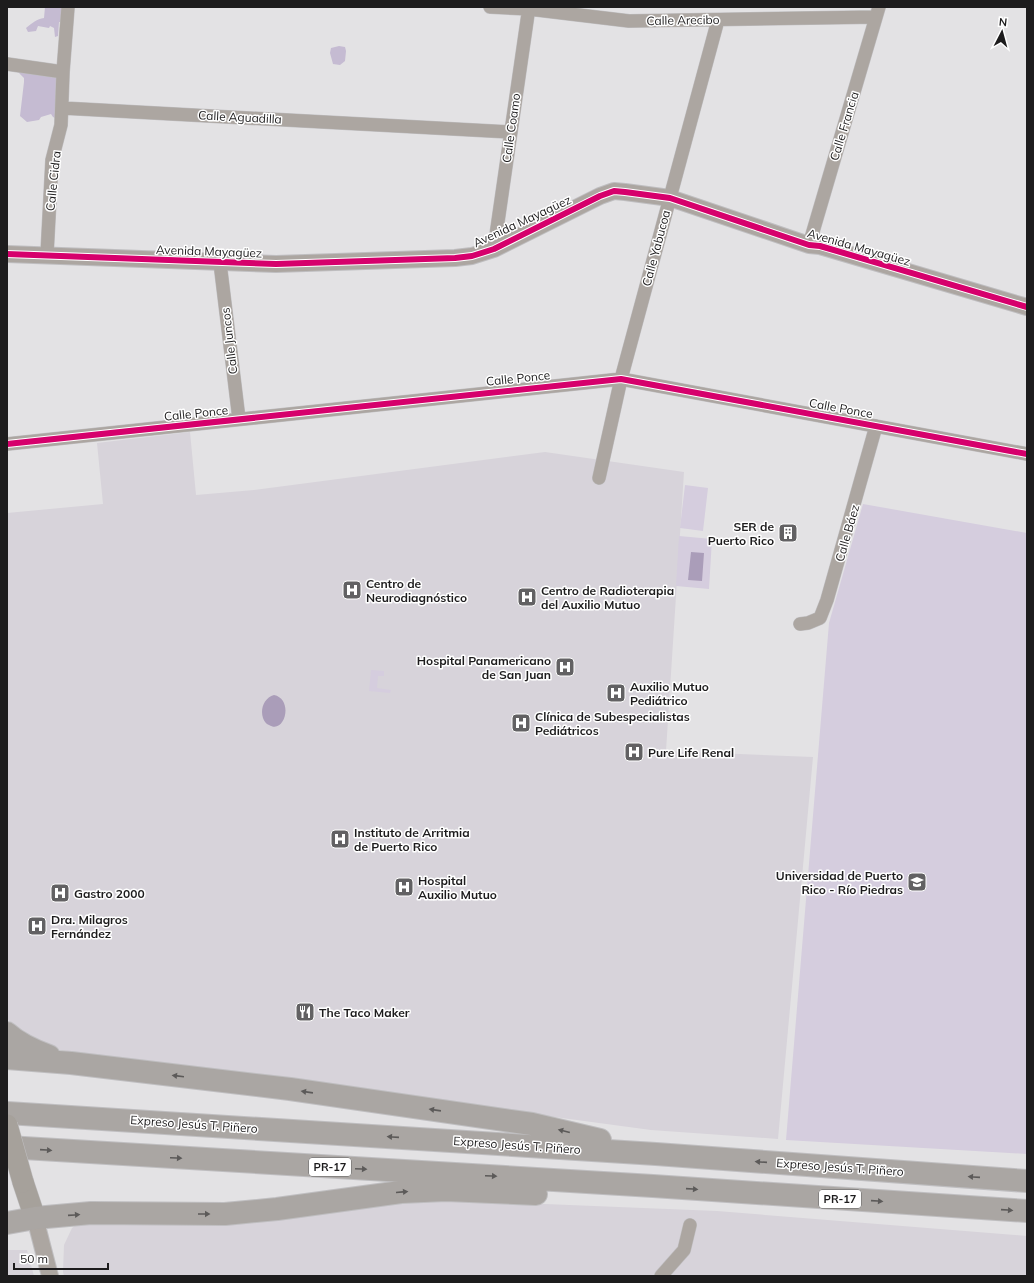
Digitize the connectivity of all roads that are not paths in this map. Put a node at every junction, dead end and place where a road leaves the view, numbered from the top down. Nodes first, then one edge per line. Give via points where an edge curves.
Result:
1 (68, 7) edge
2 (490, 7) edge
3 (529, 8) edge
4 (878, 12) edge
5 (718, 20) junction
6 (7, 64) edge
7 (63, 72) junction
8 (62, 108) junction
9 (510, 132) junction
10 (670, 198) junction
11 (809, 245) junction
12 (494, 249) junction
13 (7, 254) edge
14 (47, 254) junction
15 (220, 263) junction
16 (1027, 307) edge
17 (621, 378) junction
18 (239, 419) junction
19 (876, 426) junction
20 (7, 444) edge
21 (1027, 454) edge
22 (599, 478) dead end
23 (800, 624) dead end
24 (7, 1033) edge
25 (7, 1058) edge
26 (71, 1063) junction
27 (7, 1098) edge
28 (7, 1113) edge
29 (115, 1119) junction
30 (7, 1125) edge
31 (7, 1147) edge
32 (656, 1154) junction
33 (1027, 1180) edge
34 (653, 1186) junction
35 (1027, 1211) edge
36 (35, 1218) junction
37 (7, 1223) edge
38 (690, 1225) dead end
39 (50, 1276) edge
40 (661, 1276) edge

1 - 7 street
2 - 3 street, Calle Arecibo
3 - 5 street, Calle Arecibo via 629,21
3 - 9 street, Calle Coamo
4 - 5 street, Calle Arecibo
4 - 11 street, Calle Francia
5 - 10 street, Calle Yabucoa
6 - 7 street
7 - 8 street
8 - 9 street, Calle Aguadilla
8 - 14 street, Calle Cidra via 60,131 52,160
9 - 12 street, Calle Coamo
10 - 11 street, Avenida Mayagüez
10 - 12 street, Avenida Mayagüez via 614,191
10 - 17 street, Calle Yabucoa
11 - 16 street, Avenida Mayagüez via 827,248
12 - 15 street, Avenida Mayagüez via 455,258 276,264
13 - 14 street, Avenida Mayagüez
14 - 15 street, Avenida Mayagüez
15 - 18 street, Calle Juncos
17 - 18 street, Calle Ponce
17 - 19 street, Calle Ponce
17 - 22 street, Calle Yabucoa
18 - 20 street, Calle Ponce
19 - 21 street, Calle Ponce
19 - 23 street, Calle Báez via 827,600 820,618 808,624
24 - 26 highway via 31,1050
25 - 26 highway
32 -> 26 highway via 532,1124 290,1089
27 - 29 highway
28 - 29 highway, Expreso Jesús T. Piñero
32 -> 29 highway, Expreso Jesús T. Piñero
30 - 36 main road, bridge
31 -> 34 highway, PR-17
33 -> 32 highway, Expreso Jesús T. Piñero
34 -> 35 highway, PR-17
36 -> 34 highway via 91,1213 225,1214 401,1192 446,1190 562,1195
36 - 37 highway
36 - 39 street
38 - 40 street via 684,1250

